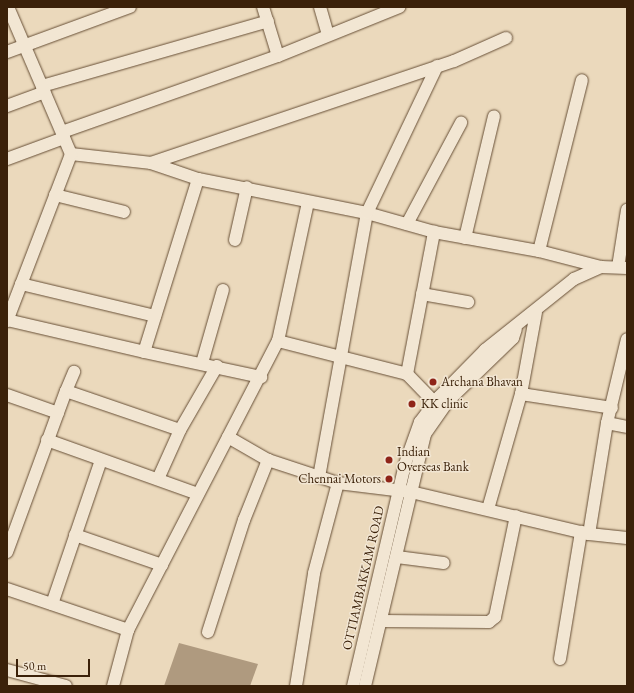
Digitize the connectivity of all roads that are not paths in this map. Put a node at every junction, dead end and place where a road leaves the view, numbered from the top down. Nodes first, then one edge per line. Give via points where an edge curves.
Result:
1 (8, 7) edge
2 (130, 7) edge
3 (263, 7) edge
4 (320, 7) edge
5 (399, 7) edge
6 (373, 12) edge
7 (268, 21) junction
8 (328, 35) junction
9 (506, 38) dead end
10 (24, 45) junction
11 (7, 52) edge
12 (278, 56) junction
13 (437, 66) junction
14 (582, 80) dead end
15 (43, 89) junction
16 (7, 106) edge
17 (494, 116) dead end
18 (461, 123) dead end
19 (63, 135) junction
20 (71, 154) junction
21 (7, 159) edge
22 (151, 163) junction
23 (198, 179) junction
24 (247, 188) junction
25 (55, 195) junction
26 (308, 202) junction
27 (627, 210) edge
28 (124, 212) dead end
29 (367, 213) junction
30 (407, 224) junction
31 (434, 232) junction
32 (465, 238) junction
33 (235, 240) dead end
34 (539, 250) junction
35 (601, 267) junction
36 (623, 268) edge
37 (21, 284) junction
38 (224, 290) dead end
39 (422, 294) junction
40 (10, 302) edge
41 (468, 302) dead end
42 (536, 312) junction
43 (155, 316) junction
44 (7, 321) edge
45 (627, 340) edge
46 (278, 341) junction
47 (144, 352) junction
48 (343, 360) junction
49 (202, 363) junction
50 (217, 366) junction
51 (74, 372) dead end
52 (406, 374) junction
53 (261, 377) junction
54 (66, 391) junction
55 (521, 394) junction
56 (7, 395) edge
57 (438, 405) junction
58 (612, 408) junction
59 (58, 413) junction
60 (607, 423) junction
61 (627, 427) edge
62 (180, 430) junction
63 (228, 437) junction
64 (47, 440) junction
65 (101, 460) junction
66 (268, 460) junction
67 (319, 477) junction
68 (158, 479) junction
69 (338, 483) junction
70 (405, 491) junction
71 (198, 494) junction
72 (488, 509) junction
73 (516, 516) junction
74 (585, 533) junction
75 (76, 535) junction
76 (627, 538) edge
77 (7, 552) edge
78 (397, 557) junction
79 (444, 563) dead end
80 (162, 565) junction
81 (7, 589) edge
82 (52, 604) junction
83 (382, 621) junction
84 (128, 630) junction
85 (208, 632) dead end
86 (560, 659) dead end
87 (7, 670) edge
88 (45, 683) edge
89 (66, 686) edge
90 (113, 686) edge
91 (296, 686) edge
92 (353, 686) edge
93 (365, 686) edge

1 - 10 street
2 - 10 street
3 - 7 street
4 - 8 street
5 - 6 street
6 - 8 street
7 - 12 street
7 - 15 street
8 - 12 street
9 - 13 street
10 - 11 street
10 - 15 street
12 - 19 street
13 - 22 street
13 - 29 street
14 - 34 street
15 - 16 street
15 - 19 street
17 - 32 street
18 - 30 street
19 - 20 street
19 - 21 street
20 - 22 street
20 - 25 street
22 - 23 street
23 - 24 street
23 - 43 street
24 - 26 street
24 - 33 street
25 - 28 street
25 - 37 street
26 - 29 street
26 - 46 street
27 - 36 street
29 - 30 street
29 - 48 street
30 - 31 street
31 - 32 street
31 - 39 street
32 - 34 street
34 - 35 street
35 - 36 street, OTTIAMBAKKAM ROAD
35 - 42 street, OTTIAMBAKKAM ROAD via 574,279
37 - 40 street
37 - 43 street
38 - 49 street
39 - 41 street
39 - 52 street
40 - 44 street
42 - 55 street
42 - 57 street, OTTIAMBAKKAM ROAD via 490,346
43 - 47 street
44 - 47 street
45 - 58 street
46 - 48 street
46 - 53 street
47 - 49 street
48 - 52 street
48 - 67 street
49 - 50 street
50 - 53 street
50 - 62 street
51 - 54 street
52 - 57 street
53 - 63 street
54 - 59 street
54 - 62 street
55 - 58 street
55 - 72 street
56 - 59 street
57 - 70 street, OTTIAMBAKKAM ROAD via 413,438
58 - 60 street
59 - 64 street
60 - 61 street
60 - 74 street
62 - 68 street
63 - 66 street
63 - 71 street
64 - 65 street
64 - 77 street
65 - 68 street
65 - 75 street
66 - 67 street
66 - 85 street via 244,520
67 - 69 street
68 - 71 street
69 - 70 street
69 - 91 street via 314,573
70 - 72 street
70 - 78 street, OTTIAMBAKKAM ROAD
70 - 92 street, OTTIAMBAKKAM ROAD
71 - 80 street
72 - 73 street
73 - 74 street
73 - 83 street via 495,618 490,622
74 - 76 street
74 - 86 street
75 - 80 street
75 - 82 street
78 - 79 street
78 - 83 street, OTTIAMBAKKAM ROAD
80 - 84 street
81 - 82 street
82 - 84 street
83 - 93 street, OTTIAMBAKKAM ROAD
84 - 90 street
87 - 88 street
88 - 89 street

